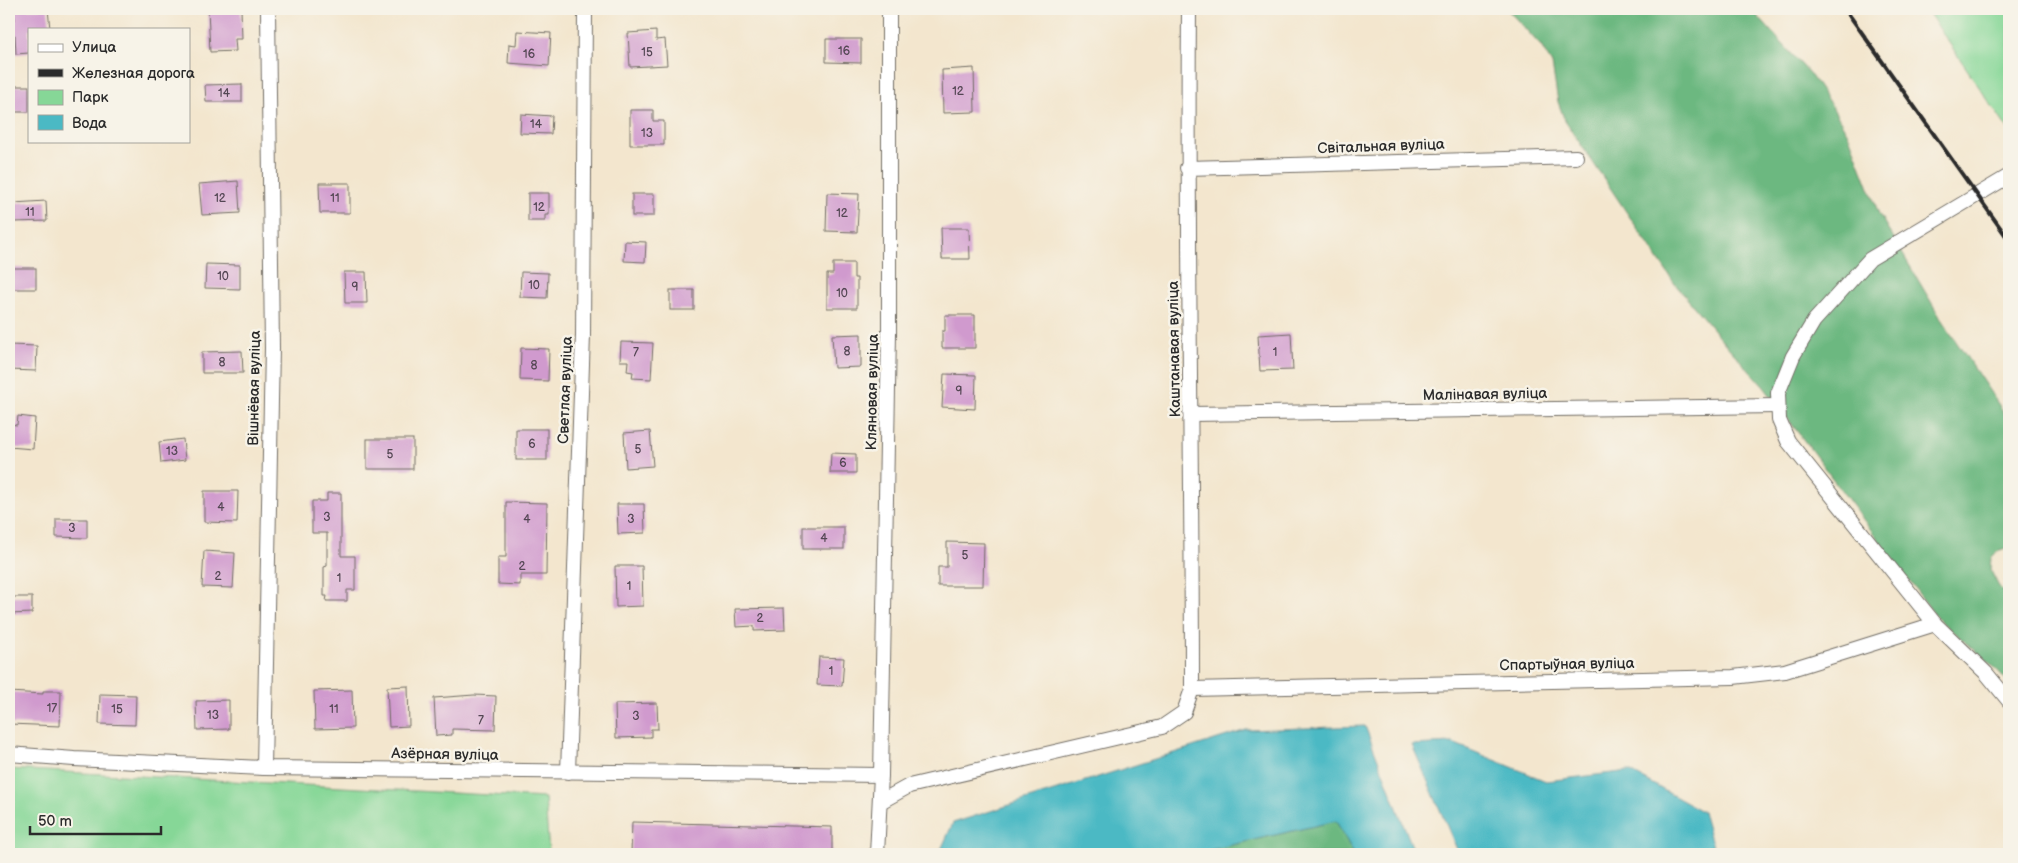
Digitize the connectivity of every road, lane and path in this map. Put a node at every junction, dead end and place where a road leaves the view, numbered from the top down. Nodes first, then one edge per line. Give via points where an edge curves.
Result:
1 (268, 9) edge
2 (585, 9) edge
3 (889, 9) edge
4 (1189, 9) edge
5 (1576, 157) dead end
6 (1188, 168) junction
7 (2009, 176) edge
8 (1778, 406) junction
9 (1191, 414) junction
10 (1935, 624) junction
11 (1192, 689) junction
12 (2009, 701) edge
13 (9, 754) edge
14 (264, 768) junction
15 (568, 772) junction
16 (881, 775) junction
17 (880, 802) junction
18 (877, 854) edge

1 - 14 street, Вішнёвая вуліца via 272,348
2 - 15 street, Светлая вуліца via 583,335
3 - 16 street, Кляновая вуліца via 889,333
4 - 6 street, Каштанавая вуліца
5 - 6 street, Світальная вуліца
6 - 9 street, Каштанавая вуліца
7 - 8 street via 1870,259 1814,321 1793,356 1778,393
8 - 9 street, Малінавая вуліца
8 - 10 street via 1779,420 1788,442
9 - 11 street, Каштанавая вуліца
10 - 11 street, Спартыўная вуліца via 1785,672 1733,677
10 - 12 street via 1986,673
11 - 17 street via 1184,712 1162,727 909,786
13 - 14 street, Азёрная вуліца
14 - 15 street, Азёрная вуліца
15 - 16 street, Азёрная вуліца
16 - 17 street, Кляновая вуліца
17 - 18 street, Кляновая вуліца

